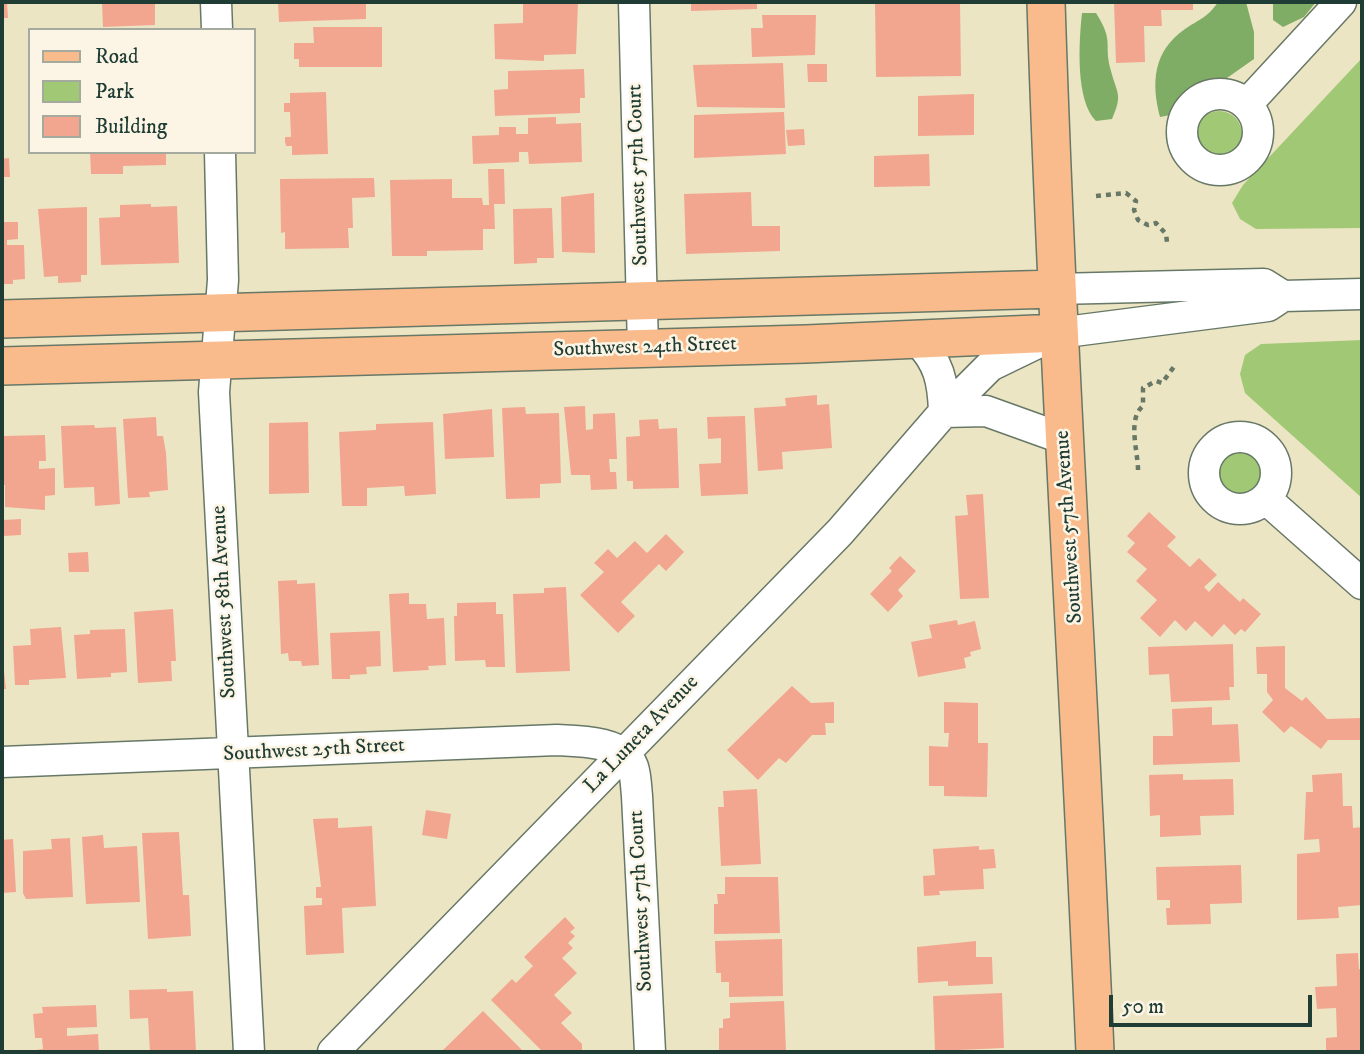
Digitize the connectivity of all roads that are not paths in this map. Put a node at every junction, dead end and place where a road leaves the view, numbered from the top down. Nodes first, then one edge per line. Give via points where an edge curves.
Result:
1 (216, 2) edge
2 (634, 2) edge
3 (1046, 2) edge
4 (1342, 2) edge
5 (216, 28) edge
6 (1247, 104) dead end
7 (220, 154) edge
8 (1056, 289) junction
9 (1362, 294) edge
10 (1283, 296) junction
11 (643, 301) junction
12 (219, 312) junction
13 (2, 319) edge
14 (1058, 332) junction
15 (918, 340) junction
16 (643, 348) junction
17 (215, 359) junction
18 (2, 366) edge
19 (944, 412) junction
20 (1064, 439) junction
21 (1266, 499) dead end
22 (1362, 584) edge
23 (233, 754) junction
24 (624, 754) junction
25 (2, 762) edge
26 (249, 1052) edge
27 (333, 1052) edge
28 (650, 1052) edge
29 (1095, 1052) edge

1 - 5 street
2 - 11 street, Southwest 57th Court
3 - 8 main road, Southwest 57th Avenue
4 - 6 street
7 - 12 street, Southwest 58th Avenue via 223,279
8 - 10 street, Southwest 24th Street via 1264,284
8 - 11 main road, Southwest 24th Street
8 - 14 main road, Southwest 57th Avenue
9 - 10 street, Southwest 24th Street
10 - 14 street, Southwest 24th Street via 1268,306
11 - 12 main road, Southwest 24th Street
11 - 16 street, Southwest 57th Court
12 - 13 main road, Southwest 24th Street
12 - 17 street, Southwest 58th Avenue
14 - 15 main road, Southwest 24th Street
14 - 19 street, La Luneta Avenue via 990,366
14 - 20 main road, Southwest 57th Avenue
15 - 16 main road, Southwest 24th Street
15 - 19 street via 940,373
16 - 17 main road, Southwest 24th Street
17 - 18 main road, Southwest 24th Street
17 - 23 street, Southwest 58th Avenue
19 - 20 street via 986,411
19 - 24 street, La Luneta Avenue via 840,532
20 - 29 main road, Southwest 57th Avenue
21 - 22 street
23 - 24 street, Southwest 25th Street via 557,740
23 - 25 street, Southwest 25th Street
23 - 26 street, Southwest 58th Avenue
24 - 27 street, La Luneta Avenue
24 - 28 street, Southwest 57th Court via 633,766 637,796

